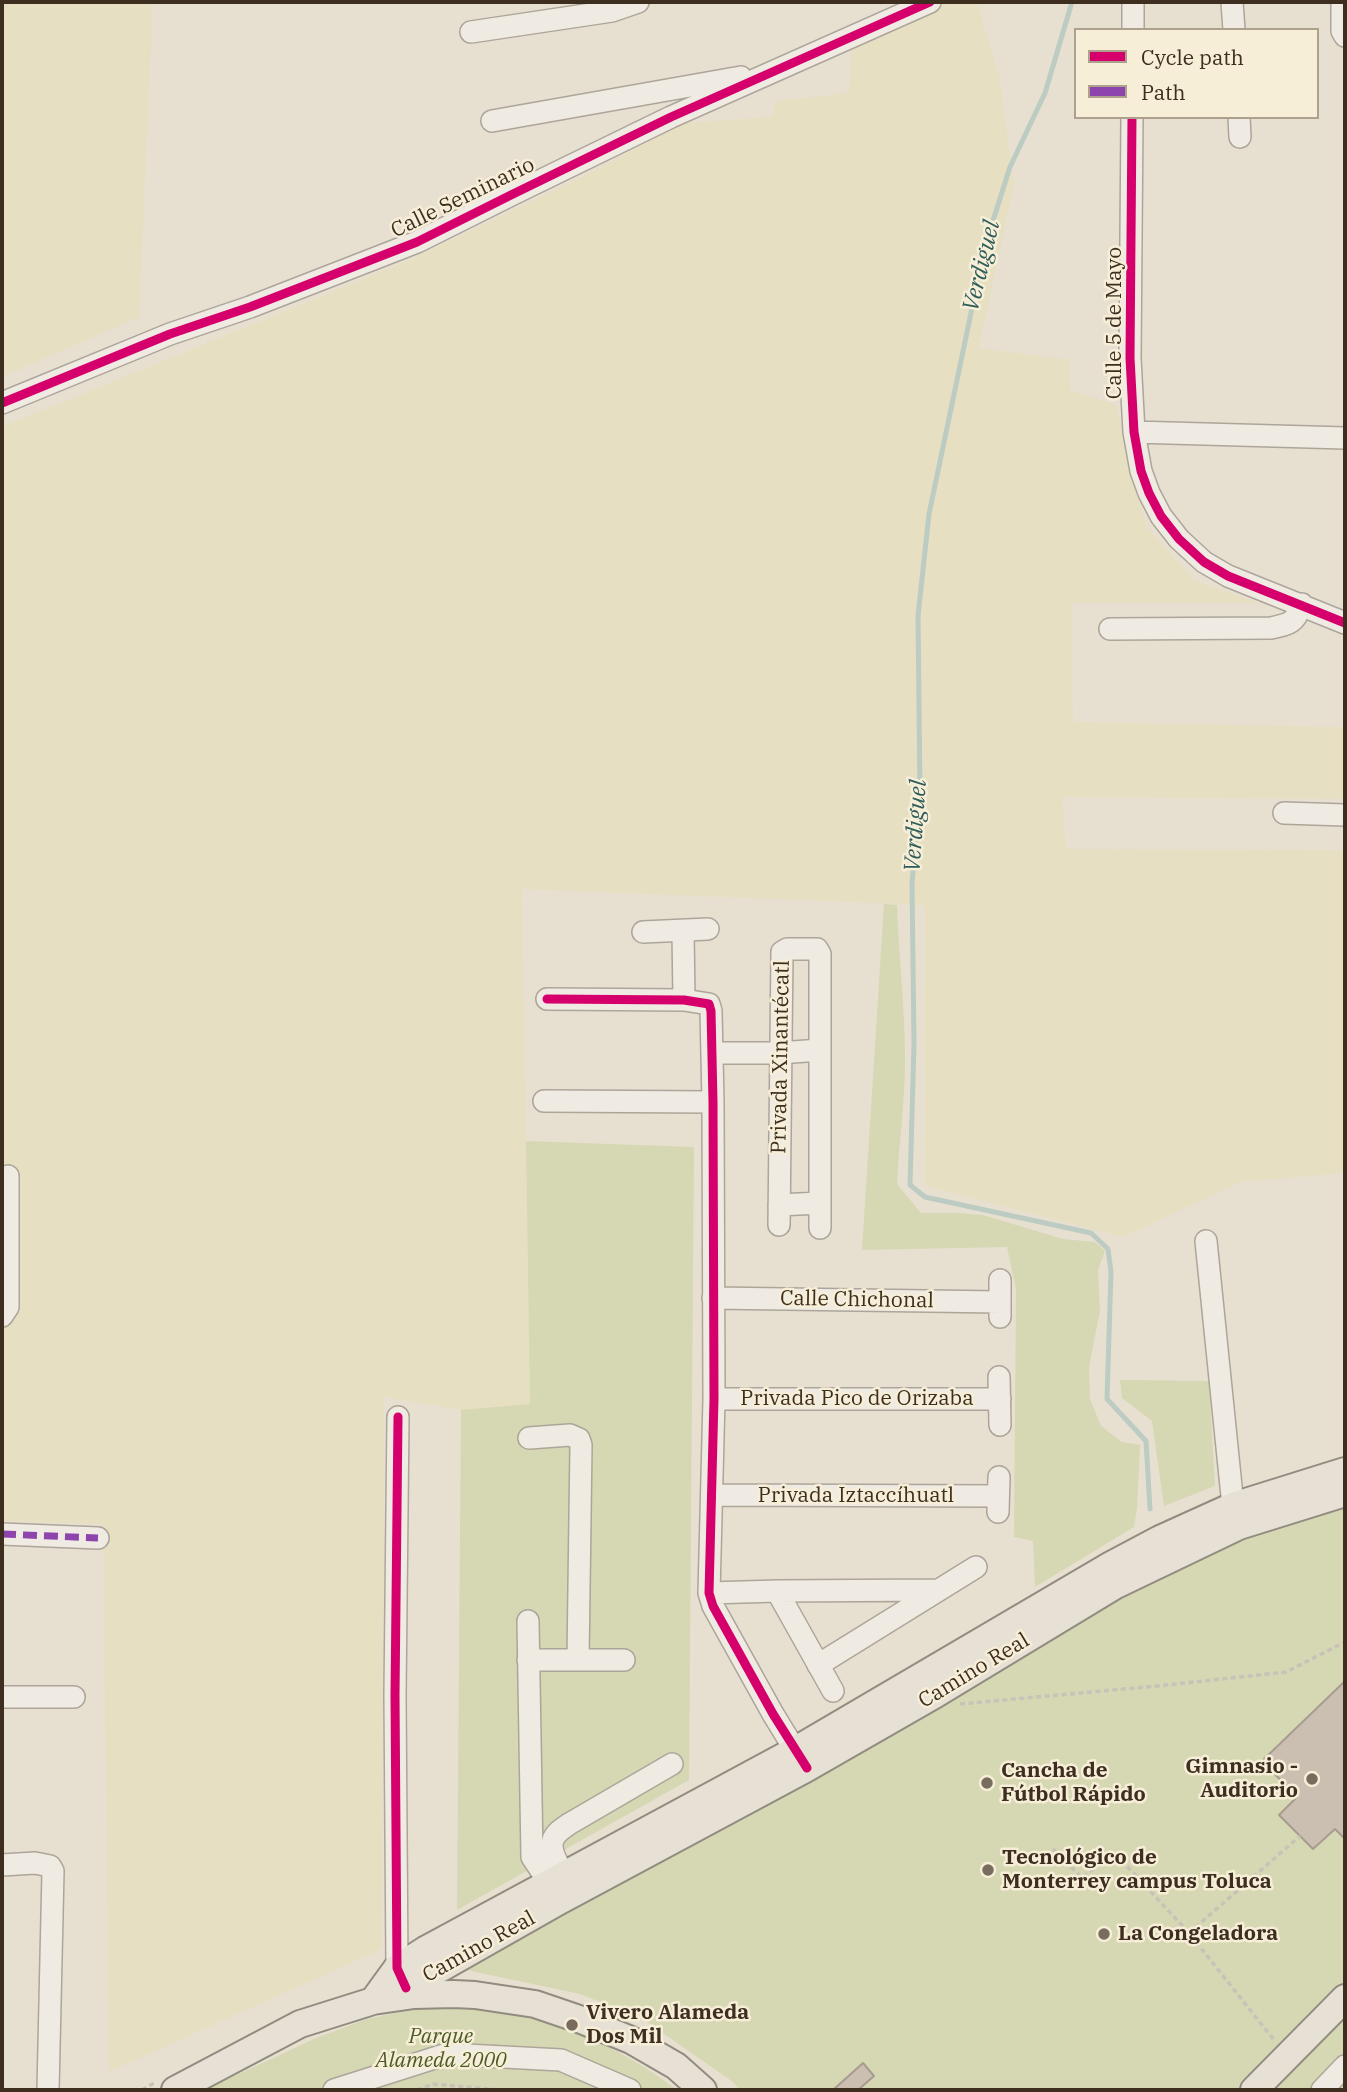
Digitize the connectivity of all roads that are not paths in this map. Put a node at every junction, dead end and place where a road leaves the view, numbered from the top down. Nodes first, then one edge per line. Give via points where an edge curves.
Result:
1 (638, 2) edge
2 (930, 2) edge
3 (1133, 2) edge
4 (1232, 2) edge
5 (1342, 2) edge
6 (1133, 28) edge
7 (1234, 28) edge
8 (471, 32) dead end
9 (1345, 36) edge
10 (761, 76) junction
11 (1132, 119) edge
12 (492, 121) dead end
13 (2, 403) edge
14 (1134, 432) junction
15 (1345, 438) edge
16 (1302, 604) junction
17 (1345, 623) edge
18 (1110, 629) dead end
19 (1284, 813) dead end
20 (1345, 815) edge
21 (708, 929) dead end
22 (683, 931) junction
23 (643, 932) dead end
24 (547, 999) dead end
25 (684, 1000) junction
26 (820, 1050) junction
27 (713, 1053) junction
28 (779, 1053) junction
29 (544, 1101) dead end
30 (713, 1101) junction
31 (8, 1176) dead end
32 (819, 1203) junction
33 (820, 1228) dead end
34 (1206, 1241) dead end
35 (1000, 1280) dead end
36 (713, 1298) junction
37 (2, 1316) edge
38 (999, 1377) dead end
39 (714, 1399) junction
40 (1000, 1399) junction
41 (398, 1417) dead end
42 (1000, 1425) dead end
43 (529, 1438) dead end
44 (1345, 1471) edge
45 (1345, 1493) edge
46 (713, 1495) junction
47 (998, 1495) dead end
48 (1294, 1498) junction
49 (1233, 1506) junction
50 (2, 1534) edge
51 (98, 1538) dead end
52 (976, 1567) dead end
53 (939, 1590) junction
54 (777, 1591) junction
55 (709, 1593) junction
56 (528, 1620) dead end
57 (528, 1660) junction
58 (578, 1660) junction
59 (624, 1660) dead end
60 (818, 1665) junction
61 (833, 1691) dead end
62 (2, 1697) edge
63 (74, 1697) dead end
64 (801, 1760) junction
65 (672, 1764) dead end
66 (2, 1865) edge
67 (563, 1887) junction
68 (401, 1978) junction
69 (1345, 1998) edge
70 (373, 2001) junction
71 (1345, 2066) edge
72 (48, 2090) edge
73 (175, 2090) edge
74 (334, 2090) edge
75 (630, 2090) edge
76 (703, 2090) edge
77 (1254, 2090) edge
78 (1322, 2090) edge

1 - 8 street via 612,11
2 - 10 street, Calle Seminario
3 - 6 street
4 - 7 street
5 - 9 street
10 - 12 street
10 - 13 street, Calle Seminario via 417,243 170,334
11 - 14 street, Calle 5 de Mayo via 1130,358
14 - 15 street
14 - 16 street, Calle 5 de Mayo via 1149,493 1179,538 1204,562 1228,576
16 - 17 street, Calle 5 de Mayo
16 - 18 street via 1287,625 1271,628
19 - 20 street
21 - 22 street
22 - 23 street
22 - 25 street
24 - 25 street
25 - 27 street via 709,1004
26 - 28 street
26 - 28 street, Privada Xinantécatl via 819,950 787,949 782,952
26 - 32 street, Privada Xinantécatl
27 - 28 street
27 - 30 street
28 - 32 street, Privada Xinantécatl via 779,1215
29 - 30 street
30 - 36 street
31 - 37 street via 8,1307
32 - 33 street, Privada Xinantécatl
34 - 49 street
35 - 36 street, Calle Chichonal via 1000,1310
36 - 39 street
38 - 40 street
39 - 40 street, Privada Pico de Orizaba
39 - 46 street
40 - 42 street
41 - 68 street via 395,1681
43 - 58 street via 570,1435 579,1439
44 - 48 main road, Camino Real
45 - 48 main road, Camino Real
46 - 47 street, Privada Iztaccíhuatl
46 - 55 street
48 - 49 main road, Camino Real
48 - 64 main road, Camino Real via 1116,1585 936,1694
49 - 64 main road, Camino Real via 1111,1565
50 - 51 street
52 - 53 street
53 - 54 street
53 - 60 street
54 - 55 street
54 - 60 street
55 - 64 street
56 - 57 street
57 - 58 street
57 - 67 street via 533,1857
58 - 59 street
60 - 61 street
62 - 63 street
64 - 67 main road, Camino Real
65 - 67 street via 558,1833 552,1842
66 - 72 street via 43,1864 50,1866 54,1878
67 - 68 main road, Camino Real via 425,1950
68 - 70 main road, Camino Real
69 - 77 main road
70 - 73 main road via 300,2024
70 - 76 main road via 454,1994 535,2004 631,2040 676,2066
71 - 78 street
74 - 75 street via 447,2054 561,2060

